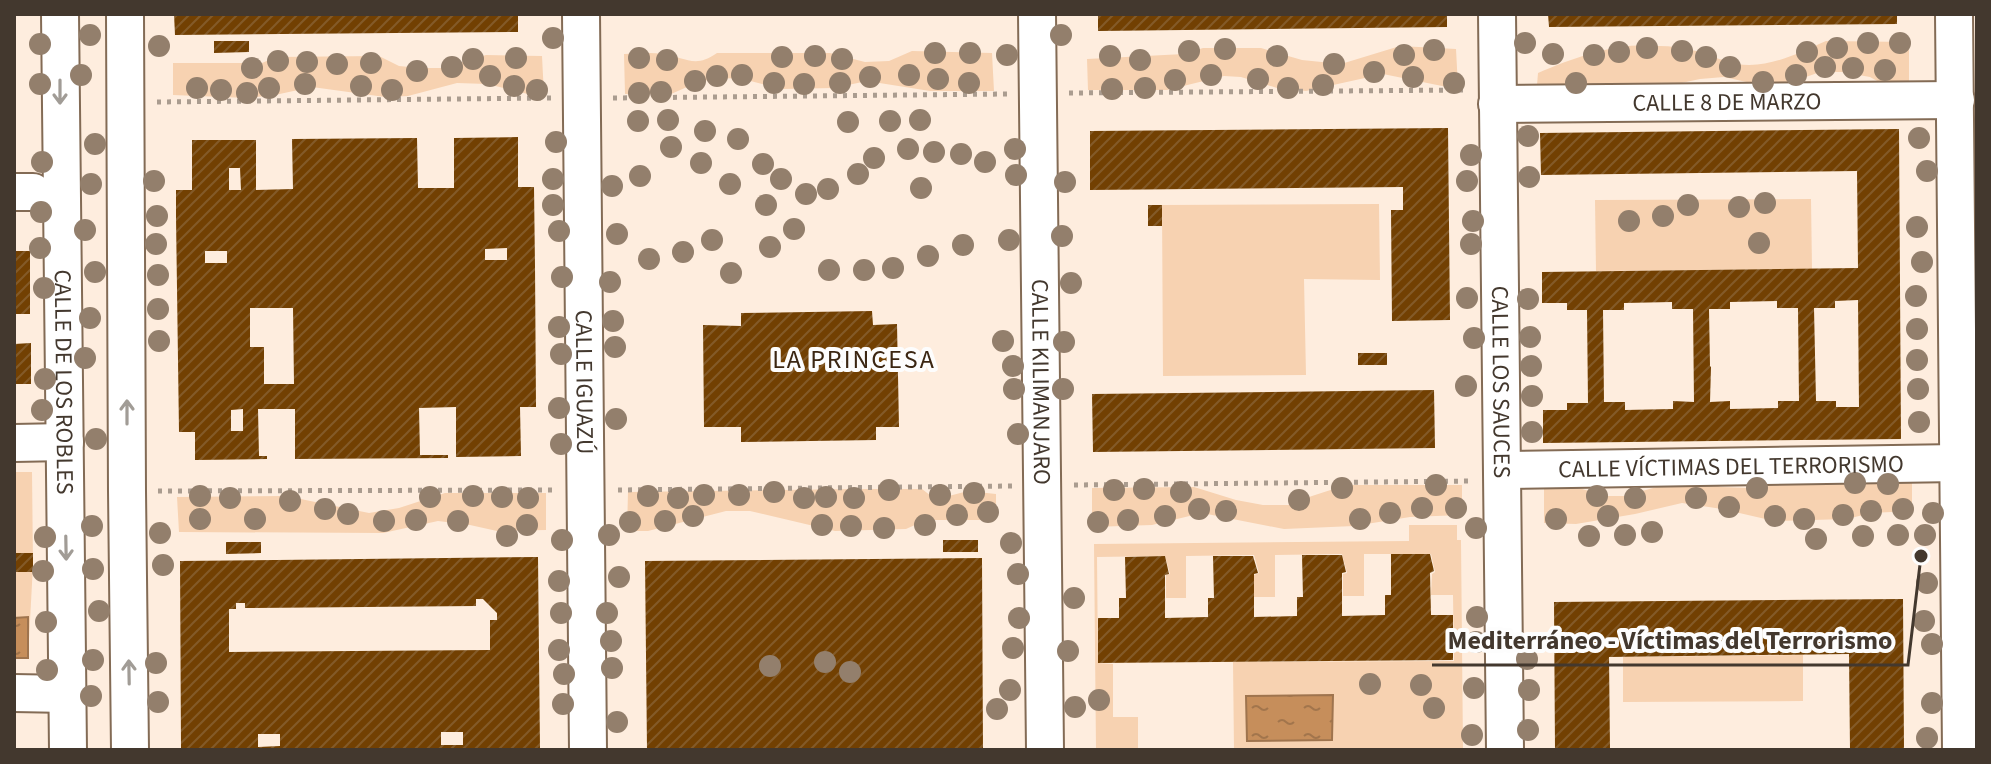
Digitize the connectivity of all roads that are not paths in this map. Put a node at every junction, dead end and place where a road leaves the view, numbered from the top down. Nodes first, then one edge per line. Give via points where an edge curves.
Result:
1 (60, 14) edge
2 (125, 14) edge
3 (581, 14) edge
4 (1037, 14) edge
5 (1497, 14) edge
6 (1954, 14) edge
7 (1956, 100) junction
8 (1497, 104) junction
9 (65, 442) junction
10 (14, 443) edge
11 (1958, 463) junction
12 (1503, 470) junction
13 (14, 693) edge
14 (68, 694) junction
15 (68, 750) edge
16 (130, 750) edge
17 (588, 750) edge
18 (1045, 750) edge
19 (1505, 750) edge
20 (1961, 750) edge

1 -> 9 street, CALLE DE LOS ROBLES
16 -> 2 street
3 - 17 street, CALLE IGUAZÚ
4 - 18 street, CALLE KILIMANJARO
5 - 8 street, CALLE LOS SAUCES
6 - 7 street
7 - 8 street, CALLE 8 DE MARZO
7 - 11 street
8 - 12 street, CALLE LOS SAUCES
9 - 10 street
9 -> 14 street, CALLE DE LOS ROBLES
11 - 12 street, CALLE VÍCTIMAS DEL TERRORISMO
11 - 20 street
12 - 19 street, CALLE LOS SAUCES
13 - 14 street
14 - 15 street, CALLE DE LOS ROBLES

